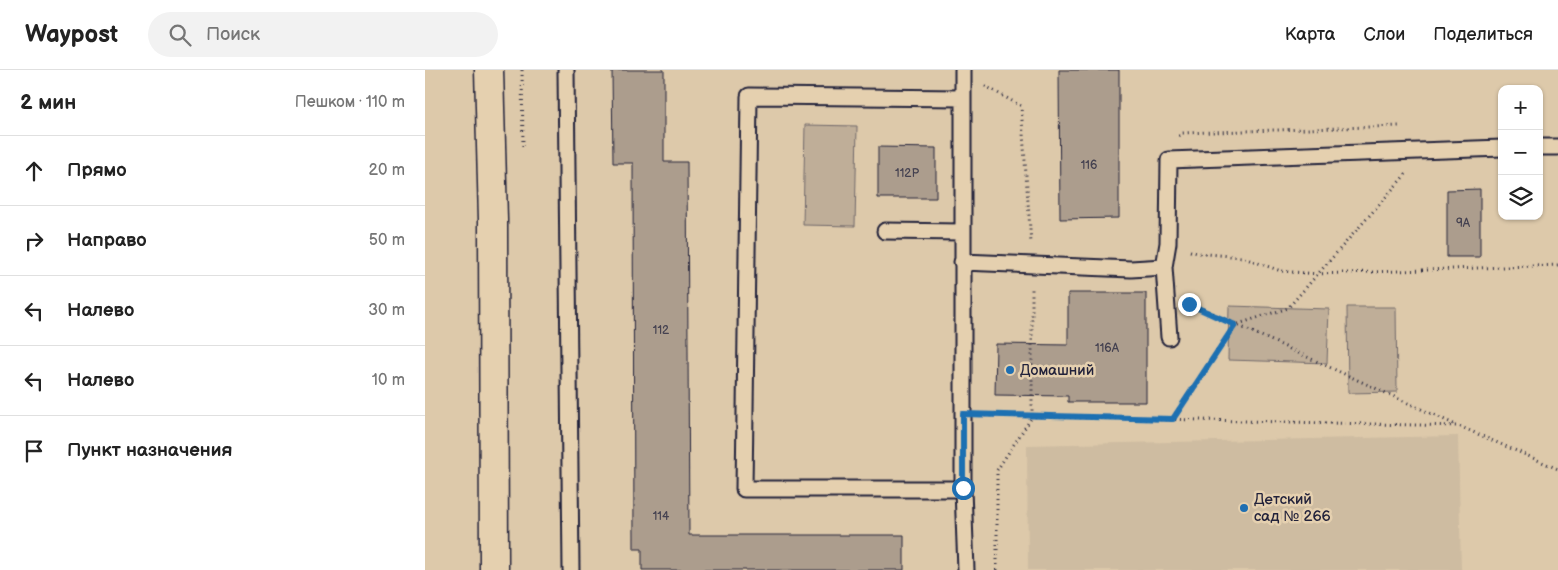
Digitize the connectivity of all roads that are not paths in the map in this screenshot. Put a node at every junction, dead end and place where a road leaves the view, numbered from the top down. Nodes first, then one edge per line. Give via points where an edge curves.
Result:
1 (489, 70) edge
2 (566, 70) edge
3 (963, 73) edge
4 (963, 98) junction
5 (1543, 147) edge
6 (1558, 147) edge
7 (1498, 148) edge
8 (885, 231) dead end
9 (963, 232) junction
10 (962, 262) junction
11 (1163, 267) junction
12 (1169, 337) dead end
13 (963, 488) junction
14 (493, 570) edge
15 (571, 570) edge
16 (966, 570) edge

1 - 14 street via 493,220
2 - 15 lane
3 - 4 lane
4 - 9 lane
4 - 13 lane via 749,96 744,489
5 - 6 lane
7 - 11 lane via 1169,160 1168,243
8 - 9 lane
9 - 10 lane
10 - 11 lane via 1131,269
10 - 13 lane
11 - 12 lane
13 - 16 lane

